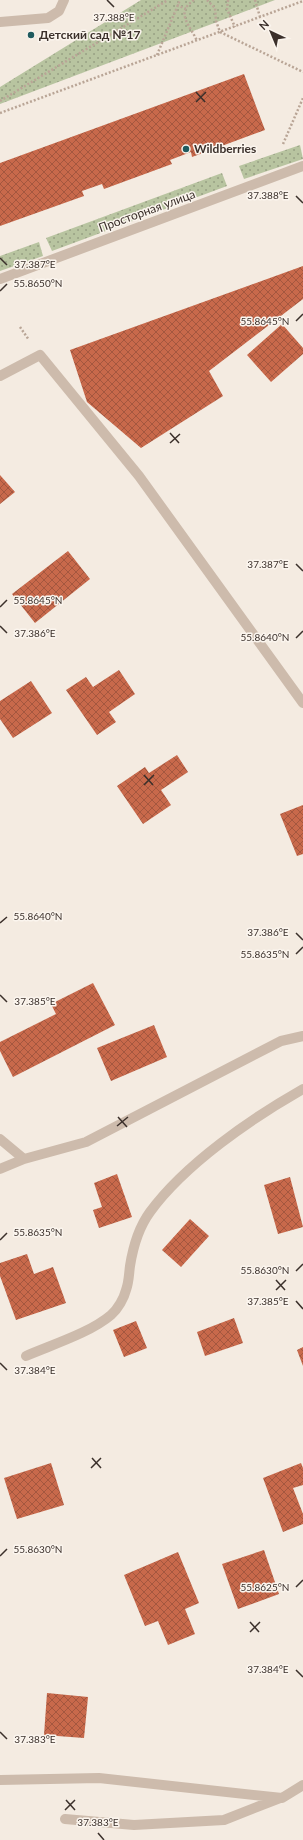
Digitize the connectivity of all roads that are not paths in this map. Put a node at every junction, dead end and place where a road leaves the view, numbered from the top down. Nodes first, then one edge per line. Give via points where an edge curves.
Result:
1 (64, 0) edge
2 (0, 22) edge
3 (303, 166) edge
4 (0, 279) edge
5 (0, 376) edge
6 (303, 703) edge
7 (303, 1036) edge
8 (303, 1089) edge
9 (0, 1139) edge
10 (24, 1159) junction
11 (0, 1169) edge
12 (26, 1356) dead end
13 (0, 1780) edge
14 (303, 1785) edge
15 (282, 1798) junction
16 (65, 1819) dead end

1 - 2 street via 59,11 48,18
3 - 4 street, Просторная улица
5 - 6 street via 40,355 139,476
7 - 10 street via 281,1041 86,1142
8 - 12 street via 271,1107 174,1182 149,1213 135,1241 126,1290 111,1315 92,1327
9 - 10 street
10 - 11 street
13 - 15 street via 99,1778
14 - 15 street
15 - 16 street via 224,1820 134,1826

